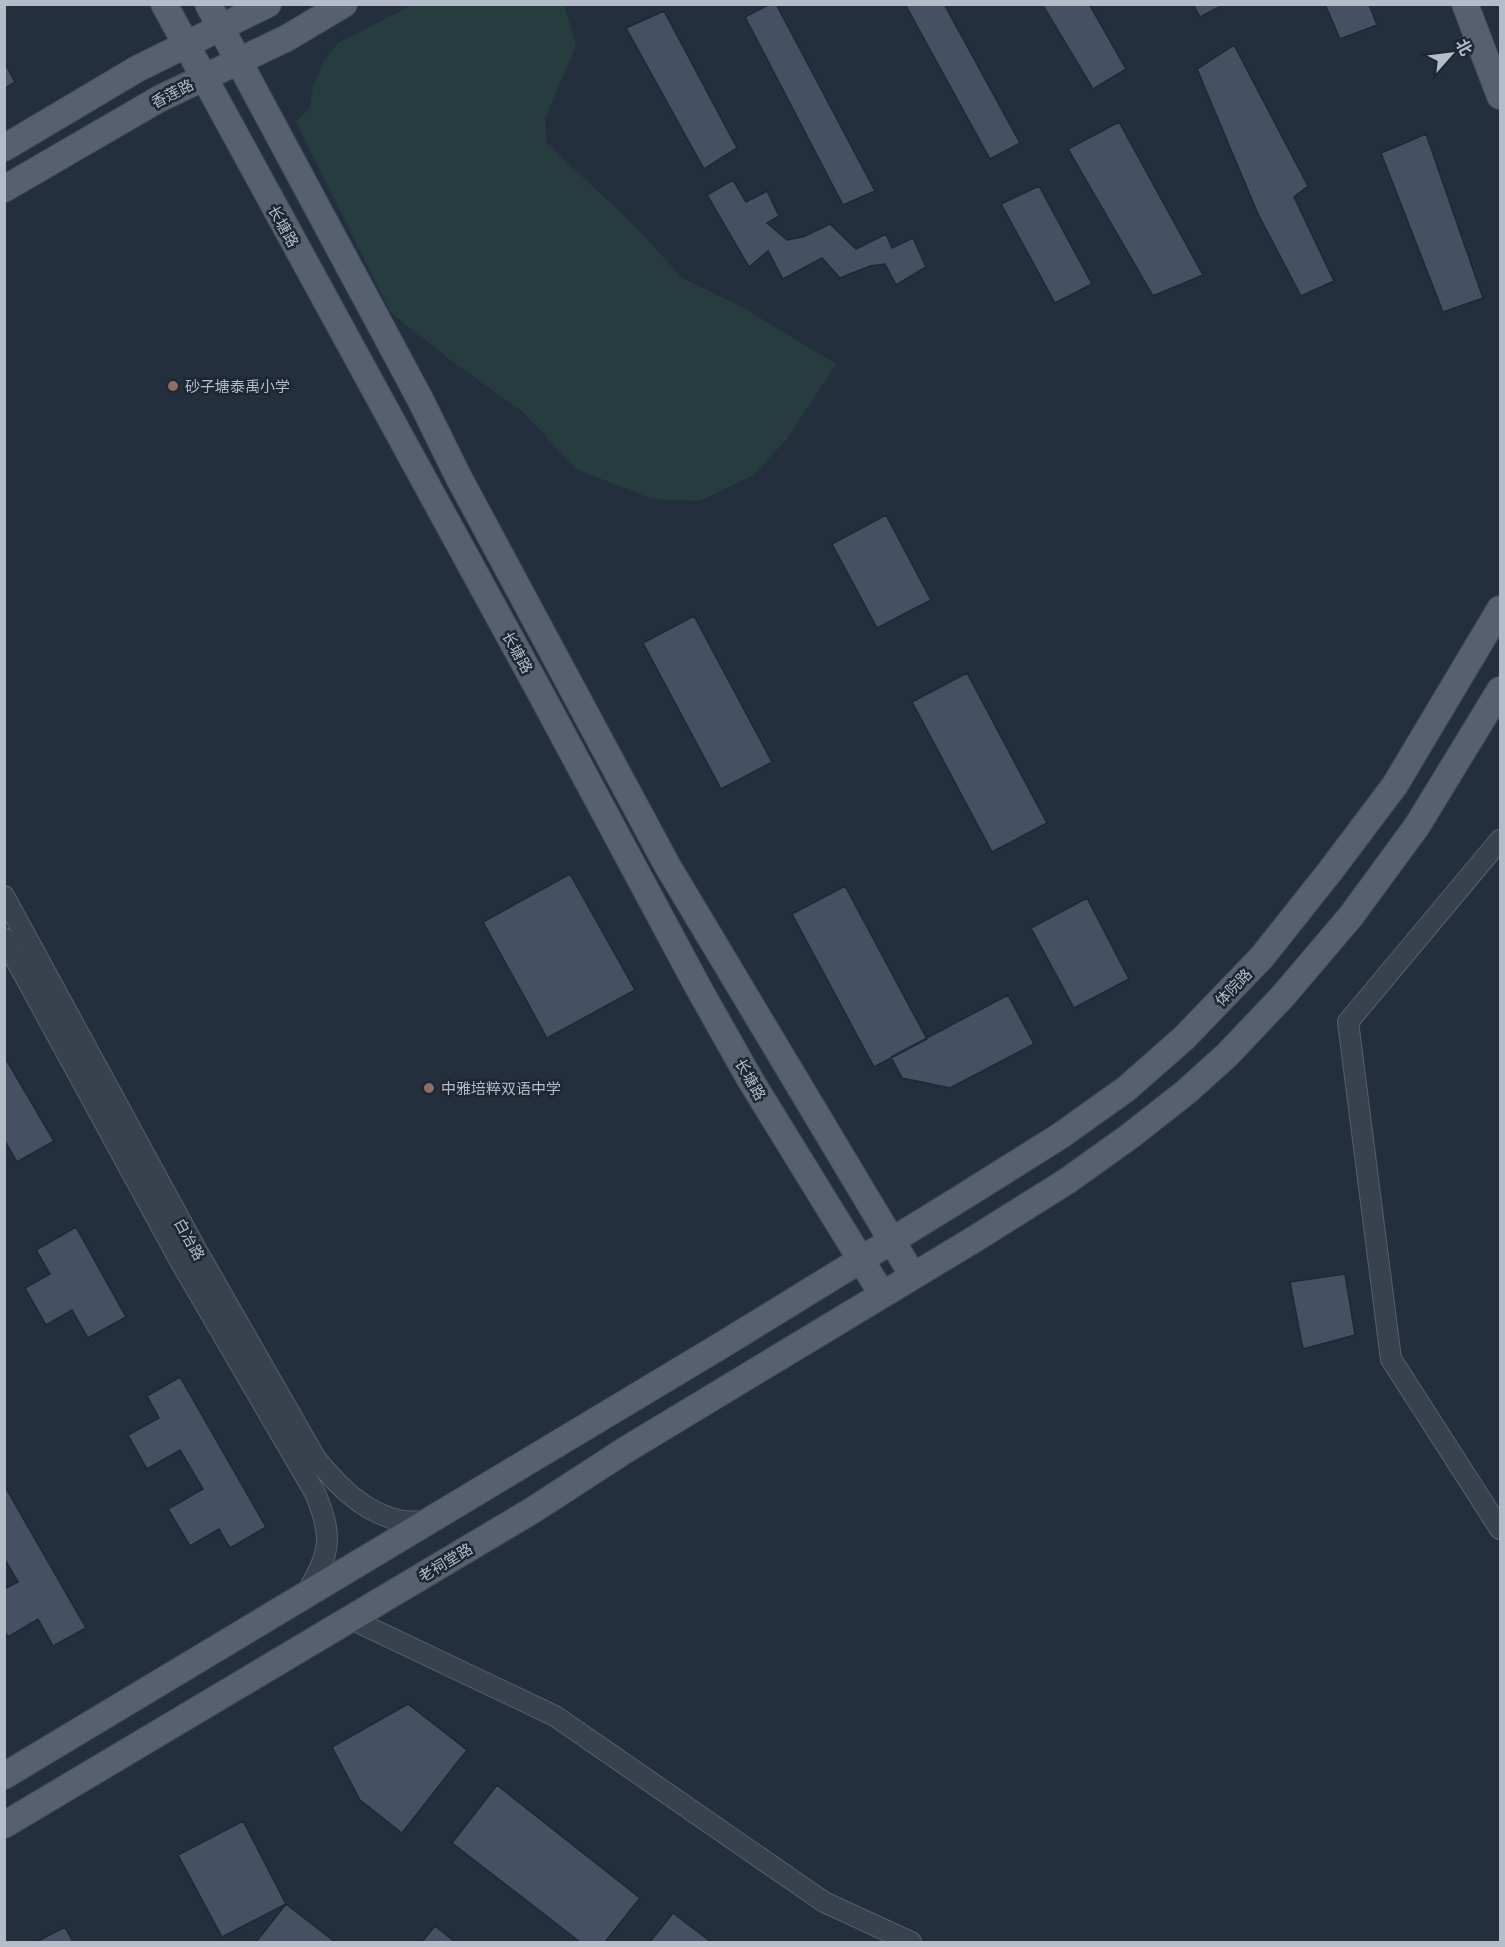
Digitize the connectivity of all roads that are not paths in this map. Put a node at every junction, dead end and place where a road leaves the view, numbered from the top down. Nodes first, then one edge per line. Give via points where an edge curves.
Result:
1 (164, 4) edge
2 (208, 4) edge
3 (268, 4) edge
4 (344, 4) edge
5 (1465, 4) edge
6 (220, 28) junction
7 (186, 45) junction
8 (238, 61) junction
9 (203, 77) junction
10 (1500, 96) edge
11 (4, 148) edge
12 (4, 189) edge
13 (1500, 609) edge
14 (1500, 690) edge
15 (1500, 840) edge
16 (4, 896) edge
17 (4, 938) edge
18 (892, 1240) junction
19 (860, 1258) junction
20 (913, 1276) junction
21 (882, 1294) junction
22 (430, 1521) junction
23 (1500, 1529) edge
24 (306, 1594) junction
25 (351, 1619) junction
26 (4, 1776) edge
27 (4, 1825) edge
28 (911, 1942) edge

1 - 7 main road, 长塘路
2 - 6 main road, 长塘路
3 - 6 main road
4 - 8 main road, 香莲路
5 - 10 main road
6 - 7 main road
6 - 8 main road, 长塘路
7 - 9 main road, 长塘路
7 - 11 main road via 137,69
8 - 9 main road, 香莲路
8 - 18 main road, 长塘路 via 667,865
9 - 12 main road, 香莲路
9 - 19 main road, 长塘路 via 698,987
13 - 18 main road, 体院路 via 1395,785 1262,957 1184,1038 1126,1089 1060,1136
14 - 20 main road via 1417,826 1351,916 1227,1055 1186,1092 1067,1181
15 - 23 street via 1348,1022 1391,1359
16 - 22 street, 白冶路 via 197,1251 316,1459 337,1484 365,1507 404,1521
17 - 24 street, 白冶路 via 180,1260 315,1494 328,1535 326,1557
18 - 19 main road, 体院路
18 - 20 main road, 长塘路
19 - 21 main road, 长塘路
19 - 22 main road
20 - 21 main road
21 - 25 main road, 老祠堂路
22 - 24 main road
24 - 26 main road
25 - 27 main road, 老祠堂路
25 - 28 street via 555,1716 824,1902

